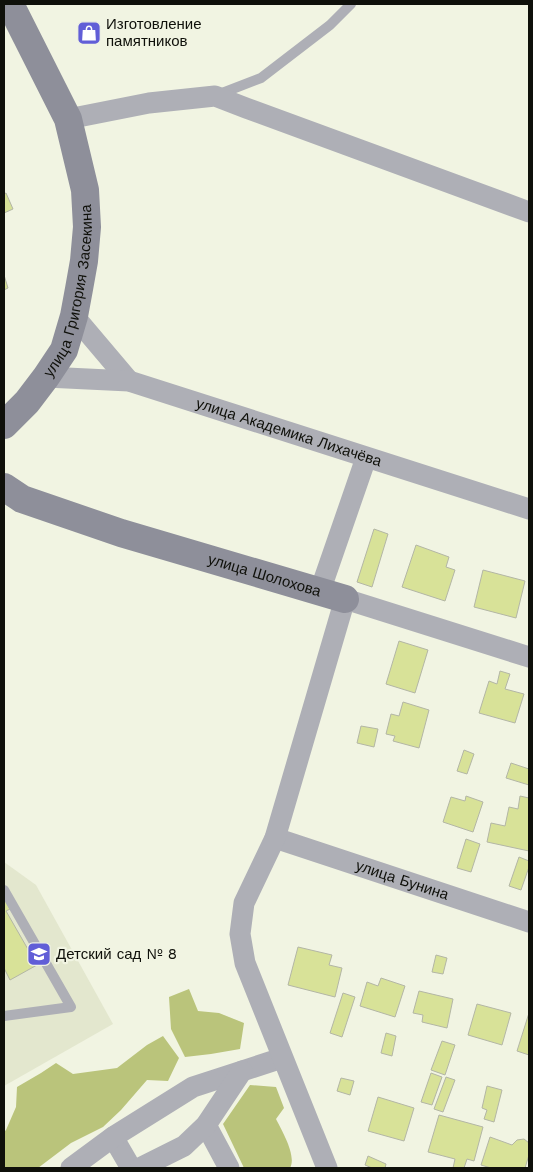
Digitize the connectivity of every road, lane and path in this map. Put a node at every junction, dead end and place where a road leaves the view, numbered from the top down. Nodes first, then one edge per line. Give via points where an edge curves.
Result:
1 (10, 4) edge
2 (351, 4) edge
3 (215, 96) junction
4 (68, 118) junction
5 (529, 212) edge
6 (74, 316) junction
7 (46, 377) junction
8 (128, 381) junction
9 (4, 425) edge
10 (366, 458) junction
11 (4, 487) edge
12 (529, 509) edge
13 (332, 595) junction
14 (529, 657) edge
15 (275, 838) junction
16 (4, 890) edge
17 (529, 922) edge
18 (4, 1016) edge
19 (282, 1058) junction
20 (242, 1071) junction
21 (206, 1125) junction
22 (113, 1137) junction
23 (71, 1168) edge
24 (132, 1168) edge
25 (140, 1168) edge
26 (229, 1168) edge
27 (327, 1168) edge

1 - 4 main road, улица Григория Засекина
2 - 3 lane via 330,25 261,78
3 - 4 street via 149,103
3 - 5 street
4 - 6 main road, улица Григория Засекина via 85,190 88,226
6 - 7 main road, улица Григория Засекина via 64,350
6 - 8 street
7 - 8 street, улица Академика Лихачёва
7 - 9 main road, улица Григория Засекина
8 - 10 street, улица Академика Лихачёва
10 - 12 street, улица Академика Лихачёва
10 - 13 street
11 - 13 main road, улица Шолохова via 22,499 122,533
13 - 14 street, улица Шолохова
13 - 15 street
15 - 17 street, улица Бунина
15 - 19 street via 244,903 240,934 245,963
16 - 18 lane via 71,1007
19 - 20 street
19 - 27 street
20 - 21 street
20 - 22 street via 193,1087
21 - 25 street via 184,1146
21 - 26 street
22 - 23 street
22 - 24 street

